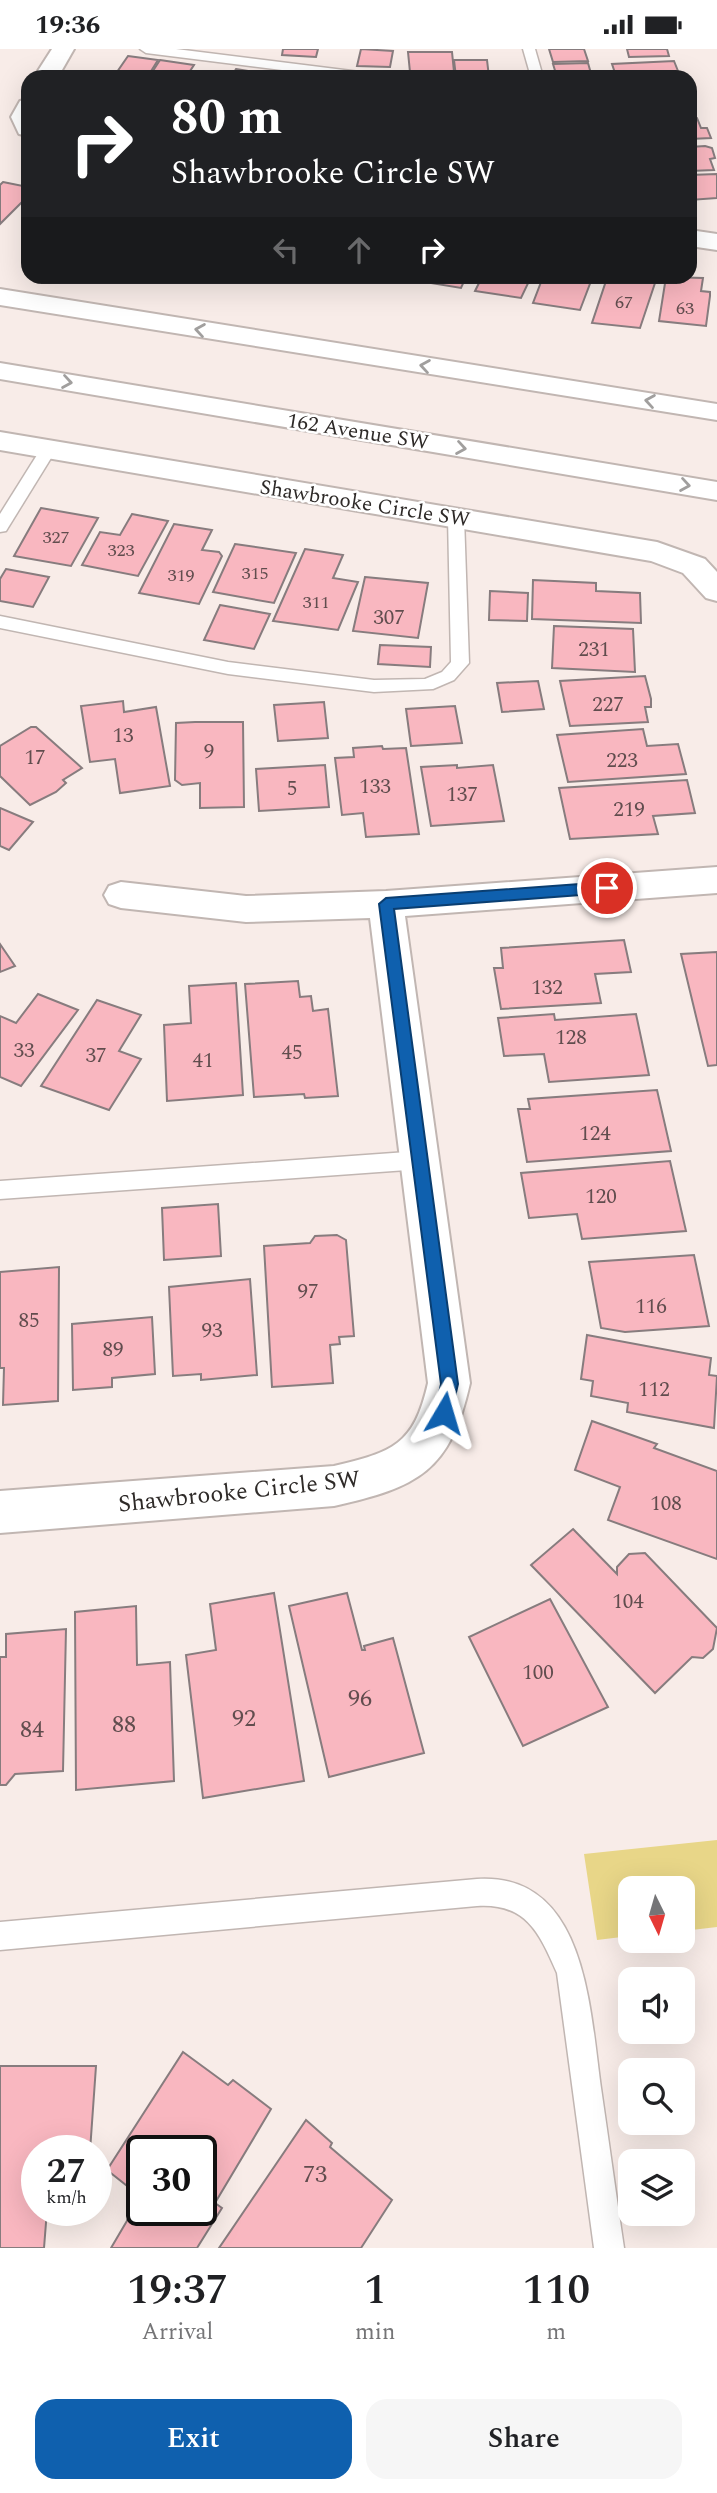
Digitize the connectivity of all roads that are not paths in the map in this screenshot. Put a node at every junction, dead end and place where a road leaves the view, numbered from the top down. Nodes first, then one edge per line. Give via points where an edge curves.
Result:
1 (63, 49) edge
2 (146, 49) edge
3 (529, 49) edge
4 (50, 70) edge
5 (312, 70) edge
6 (535, 70) edge
7 (697, 239) edge
8 (717, 242) edge
9 (0, 297) edge
10 (0, 371) edge
11 (717, 412) edge
12 (0, 441) edge
13 (48, 450) junction
14 (717, 491) edge
15 (456, 517) junction
16 (0, 527) edge
17 (717, 591) edge
18 (0, 622) edge
19 (717, 880) edge
20 (121, 895) dead end
21 (386, 904) junction
22 (421, 1160) junction
23 (0, 1190) edge
24 (0, 1512) edge
25 (0, 1936) edge
26 (609, 2248) edge

1 - 4 street
2 - 5 lane
3 - 6 lane
7 - 8 street
11 -> 9 street
10 -> 14 street, 162 Avenue SW
12 - 13 street, Shawbrooke Circle SW
13 - 15 street, Shawbrooke Circle SW
13 - 16 lane
15 - 17 street, Shawbrooke Circle SW via 657,552 694,566
15 - 18 lane via 460,663 448,676 427,685 374,686 228,668
19 - 21 street
20 - 21 street via 246,909
21 - 22 street, Shawbrooke Circle SW
22 - 23 lane
22 - 24 street, Shawbrooke Circle SW via 449,1384 444,1413 428,1443 407,1462 387,1473 334,1486
25 - 26 lane via 449,1895 504,1893 535,1908 555,1935 571,1972

